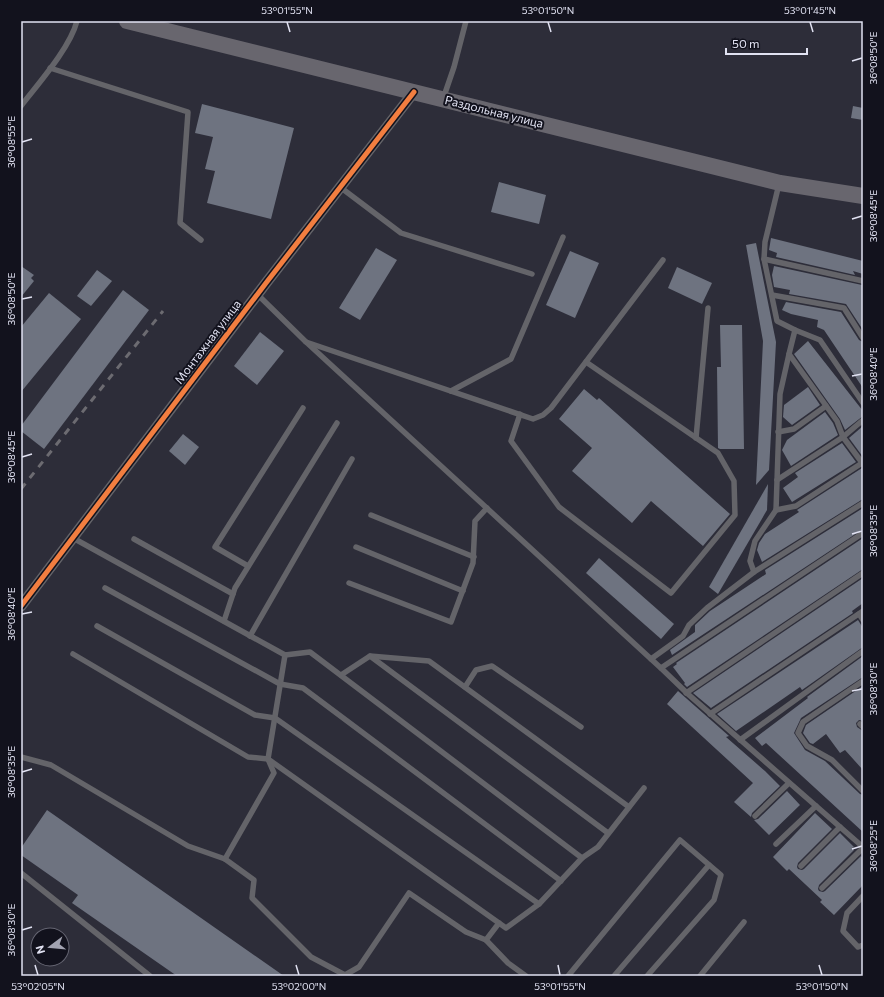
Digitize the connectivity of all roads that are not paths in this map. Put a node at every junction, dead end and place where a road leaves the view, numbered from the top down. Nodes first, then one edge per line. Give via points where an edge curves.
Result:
1 (77, 21) edge
2 (127, 21) edge
3 (466, 21) edge
4 (50, 68) junction
5 (414, 92) junction
6 (443, 99) junction
7 (21, 106) edge
8 (780, 183) junction
9 (340, 187) junction
10 (863, 196) edge
11 (564, 237) dead end
12 (201, 240) dead end
13 (764, 259) junction
14 (663, 260) dead end
15 (532, 274) dead end
16 (863, 281) edge
17 (257, 294) junction
18 (772, 295) junction
19 (708, 308) dead end
20 (795, 330) junction
21 (863, 338) edge
22 (304, 341) junction
23 (789, 354) junction
24 (586, 362) junction
25 (451, 391) junction
26 (863, 403) edge
27 (826, 406) junction
28 (303, 408) dead end
29 (520, 414) junction
30 (863, 420) edge
31 (337, 423) dead end
32 (778, 432) junction
33 (843, 437) junction
34 (696, 438) junction
35 (352, 459) dead end
36 (863, 464) edge
37 (777, 480) junction
38 (863, 502) edge
39 (487, 508) junction
40 (776, 510) junction
41 (371, 515) dead end
42 (863, 533) edge
43 (72, 538) junction
44 (134, 539) dead end
45 (356, 546) dead end
46 (474, 557) junction
47 (248, 566) junction
48 (754, 572) junction
49 (863, 573) edge
50 (349, 583) dead end
51 (105, 588) dead end
52 (463, 591) junction
53 (233, 594) junction
54 (21, 606) edge
55 (861, 612) edge
56 (863, 620) edge
57 (224, 621) junction
58 (97, 626) dead end
59 (250, 636) junction
60 (863, 651) edge
61 (73, 654) dead end
62 (285, 655) junction
63 (370, 656) junction
64 (651, 659) junction
65 (661, 668) junction
66 (341, 675) junction
67 (863, 681) edge
68 (280, 684) junction
69 (465, 687) junction
70 (686, 693) junction
71 (710, 714) junction
72 (275, 718) junction
73 (581, 727) dead end
74 (740, 740) junction
75 (21, 757) edge
76 (268, 759) junction
77 (789, 783) junction
78 (644, 788) dead end
79 (863, 791) edge
80 (816, 806) junction
81 (629, 807) junction
82 (755, 816) dead end
83 (840, 827) junction
84 (608, 833) junction
85 (776, 844) dead end
86 (863, 847) edge
87 (582, 858) junction
88 (225, 859) junction
89 (709, 865) junction
90 (801, 866) dead end
91 (21, 873) edge
92 (560, 881) junction
93 (822, 888) dead end
94 (863, 896) edge
95 (539, 904) junction
96 (744, 922) dead end
97 (499, 923) junction
98 (486, 940) junction
99 (863, 945) edge
100 (150, 976) edge
101 (526, 976) edge
102 (568, 976) edge
103 (614, 976) edge
104 (647, 976) edge
105 (700, 976) edge

1 - 4 lane via 71,36
2 - 5 main road, Раздольная улица
3 - 6 lane
4 - 7 lane
4 - 12 lane via 188,112 180,223
5 - 6 main road, Раздольная улица
5 - 9 street, Монтажная улица
6 - 8 main road, Раздольная улица
8 - 10 main road, Раздольная улица
8 - 13 lane via 765,242
9 - 15 lane via 401,233
9 - 17 street, Монтажная улица
11 - 25 lane via 511,359
13 - 16 lane
13 - 18 lane
14 - 24 lane
17 - 22 lane
17 - 43 street, Монтажная улица
18 - 20 lane via 777,321
18 - 21 lane via 844,308
19 - 34 lane
20 - 23 lane
20 - 26 lane via 820,340
22 - 25 lane
22 - 39 lane
23 - 27 lane
23 - 32 lane via 780,394
24 - 29 lane via 543,415 533,419
24 - 34 lane
25 - 29 lane
27 - 32 lane via 794,429
27 - 33 lane via 837,421
28 - 47 lane via 215,547
29 - 34 lane via 510,441 559,507 671,592 735,515 734,481 718,453
30 - 33 lane
31 - 47 lane
32 - 37 lane
33 - 36 lane
33 - 37 lane
35 - 59 lane
36 - 40 lane via 796,506
37 - 40 lane
38 - 48 lane
39 - 46 lane via 475,521
39 - 64 lane
40 - 48 lane via 756,541 750,561
41 - 46 lane
42 - 65 lane
43 - 54 street, Монтажная улица
43 - 57 lane
44 - 53 lane
45 - 52 lane
46 - 52 lane
47 - 53 lane
48 - 64 lane via 707,608 689,625 683,636
49 - 70 lane
50 - 52 lane via 451,622
51 - 68 lane
53 - 57 lane
55 - 56 lane
55 - 71 lane
57 - 59 lane
58 - 72 lane via 255,715
59 - 62 lane
60 - 74 lane
61 - 76 lane via 248,757
62 - 66 lane via 310,652
62 - 68 lane
63 - 66 lane
63 - 69 lane via 429,662
63 - 84 lane
64 - 65 lane
65 - 70 lane
66 - 87 lane
67 - 79 lane via 803,722 798,733 807,746 832,760
68 - 72 lane
68 - 92 lane via 303,688
69 - 73 lane via 476,670 492,666
69 - 81 lane
70 - 71 lane
71 - 74 lane
72 - 76 lane
72 - 95 lane
74 - 77 lane
75 - 88 lane via 51,765 188,846
76 - 88 lane via 274,773
76 - 97 lane
77 - 80 lane
77 - 82 lane
78 - 81 lane
80 - 83 lane
80 - 85 lane
81 - 84 lane
83 - 86 lane
83 - 90 lane
84 - 87 lane via 598,847
86 - 93 lane
87 - 92 lane
88 - 98 lane via 254,880 252,898 311,957 345,975 359,967 409,893 466,932
89 - 102 lane via 680,840
89 - 103 lane
89 - 104 lane via 721,875 714,900
91 - 100 lane
92 - 95 lane
94 - 99 lane via 847,913 843,931 858,947
95 - 97 lane via 506,928
96 - 105 lane
97 - 98 lane
98 - 101 lane via 508,963

